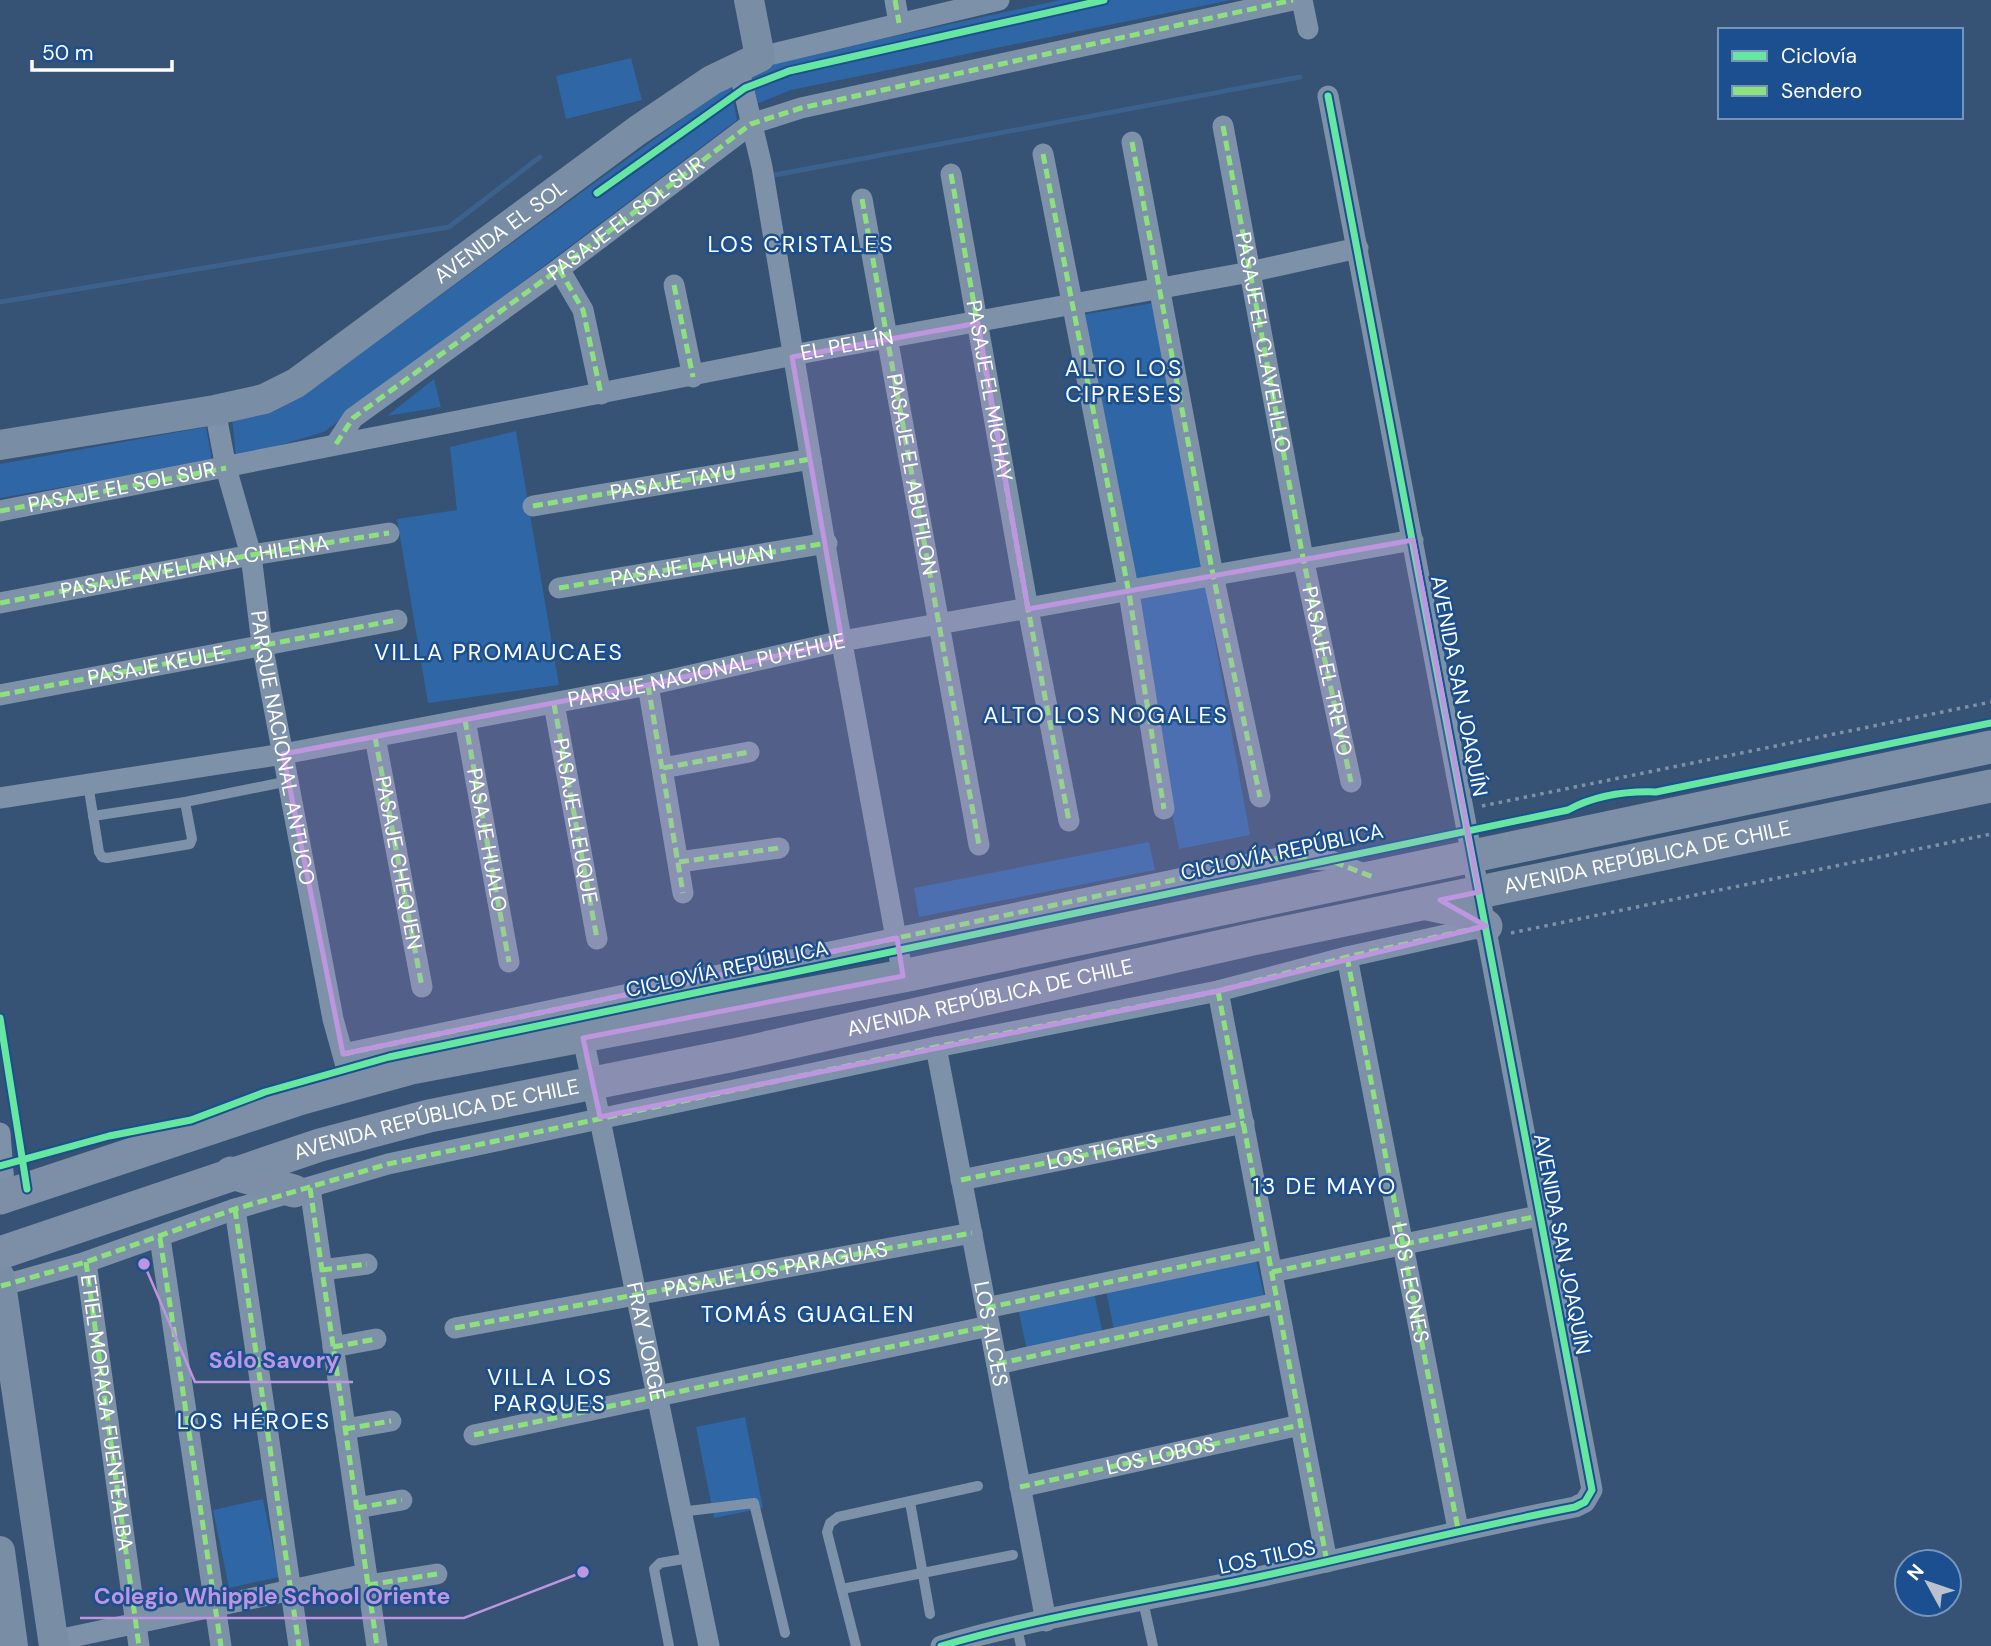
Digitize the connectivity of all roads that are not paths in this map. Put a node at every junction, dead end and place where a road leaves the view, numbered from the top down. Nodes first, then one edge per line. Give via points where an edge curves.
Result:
1 (749, 0) edge
2 (895, 0) edge
3 (999, 0) edge
4 (1293, 0) edge
5 (1302, 0) edge
6 (900, 23) junction
7 (1308, 29) dead end
8 (749, 62) junction
9 (1328, 96) dead end
10 (751, 124) junction
11 (1223, 126) dead end
12 (1132, 142) dead end
13 (1043, 154) dead end
14 (951, 174) dead end
15 (862, 199) dead end
16 (1358, 248) junction
17 (559, 269) junction
18 (1250, 272) junction
19 (674, 285) dead end
20 (1158, 289) junction
21 (1072, 306) junction
22 (978, 323) junction
23 (887, 340) junction
24 (792, 357) junction
25 (693, 377) junction
26 (601, 394) junction
27 (215, 410) junction
28 (336, 444) junction
29 (0, 445) edge
30 (811, 459) junction
31 (226, 468) junction
32 (533, 506) dead end
33 (0, 510) edge
34 (389, 533) dead end
35 (1413, 540) junction
36 (827, 543) junction
37 (251, 555) junction
38 (1303, 558) junction
39 (1213, 575) junction
40 (559, 588) dead end
41 (1129, 593) junction
42 (0, 603) edge
43 (1028, 609) junction
44 (397, 620) dead end
45 (939, 625) junction
46 (842, 641) junction
47 (262, 644) junction
48 (648, 685) junction
49 (0, 695) edge
50 (554, 704) junction
51 (465, 720) junction
52 (375, 737) junction
53 (1991, 747) edge
54 (749, 752) dead end
55 (283, 754) junction
56 (663, 768) junction
57 (289, 781) junction
58 (1350, 782) dead end
59 (88, 785) junction
60 (1991, 786) edge
61 (1261, 797) dead end
62 (0, 798) edge
63 (185, 802) junction
64 (1164, 808) dead end
65 (93, 816) junction
66 (1069, 821) dead end
67 (979, 845) dead end
68 (779, 848) dead end
69 (1474, 856) junction
70 (679, 862) junction
71 (1373, 877) junction
72 (1479, 891) junction
73 (683, 892) dead end
74 (1422, 904) junction
75 (1487, 931) junction
76 (897, 938) junction
77 (597, 939) dead end
78 (1347, 957) junction
79 (509, 962) dead end
80 (903, 976) junction
81 (422, 987) dead end
82 (1218, 990) junction
83 (583, 1038) junction
84 (936, 1046) junction
85 (346, 1070) junction
86 (593, 1083) junction
87 (600, 1117) junction
88 (1244, 1123) junction
89 (0, 1133) edge
90 (231, 1173) junction
91 (961, 1180) junction
92 (302, 1189) junction
93 (2, 1205) edge
94 (235, 1209) junction
95 (1538, 1216) junction
96 (972, 1233) junction
97 (160, 1238) junction
98 (1401, 1245) junction
99 (1266, 1249) junction
100 (0, 1253) edge
101 (86, 1262) junction
102 (367, 1264) dead end
103 (322, 1270) junction
104 (1272, 1272) junction
105 (1, 1281) edge
106 (636, 1293) junction
107 (1277, 1303) junction
108 (987, 1317) junction
109 (455, 1328) dead end
110 (376, 1339) dead end
111 (333, 1347) junction
112 (997, 1364) junction
113 (658, 1398) junction
114 (391, 1421) dead end
115 (1300, 1425) junction
116 (345, 1429) junction
117 (474, 1435) dead end
118 (978, 1486) dead end
119 (1020, 1487) junction
120 (1592, 1490) joint
121 (402, 1500) dead end
122 (910, 1502) junction
123 (357, 1508) junction
124 (680, 1512) junction
125 (1458, 1529) junction
126 (1013, 1555) dead end
127 (0, 1558) edge
128 (689, 1558) junction
129 (1327, 1562) junction
130 (923, 1571) junction
131 (437, 1574) dead end
132 (367, 1580) junction
133 (842, 1589) junction
134 (290, 1591) junction
135 (1143, 1601) junction
136 (215, 1606) junction
137 (930, 1614) dead end
138 (1046, 1620) junction
139 (136, 1624) junction
140 (785, 1633) dead end
141 (1019, 1637) edge
142 (53, 1644) edge
143 (13, 1646) edge
144 (139, 1646) edge
145 (221, 1646) edge
146 (299, 1646) edge
147 (377, 1646) edge
148 (669, 1646) edge
149 (709, 1646) edge
150 (856, 1646) edge
151 (943, 1646) edge
152 (1153, 1646) edge

1 - 8 street
2 - 6 street
3 - 6 street, AVENIDA EL SOL
4 - 10 street, PASAJE EL SOL SUR via 800,108
5 - 7 street
6 - 8 street, AVENIDA EL SOL
8 - 10 street
8 - 27 street, AVENIDA EL SOL via 638,130 296,383 264,399
9 - 16 street, AVENIDA SAN JOAQUÍN
10 - 17 street, PASAJE EL SOL SUR
10 - 24 street
11 - 18 street, PASAJE EL CLAVELILLO
12 - 20 street
13 - 21 street
14 - 22 street, PASAJE EL MICHAY
15 - 23 street, PASAJE EL ABUTILON
16 - 18 street, EL PELLÍN
16 - 35 street, AVENIDA SAN JOAQUÍN
17 - 26 street via 583,310
17 - 28 street, PASAJE EL SOL SUR via 353,418
18 - 20 street, EL PELLÍN
18 - 38 street, PASAJE EL CLAVELILLO
19 - 25 street
20 - 21 street, EL PELLÍN
20 - 39 street
21 - 22 street, EL PELLÍN
21 - 41 street
22 - 23 street, EL PELLÍN
22 - 43 street, PASAJE EL MICHAY
23 - 24 street, EL PELLÍN
23 - 45 street, PASAJE EL ABUTILON
24 - 25 street, EL PELLÍN
24 - 30 street
25 - 26 street, EL PELLÍN
26 - 28 street, EL PELLÍN
27 - 29 street, AVENIDA EL SOL
27 - 31 street, PARQUE NACIONAL ANTUCO
28 - 31 street, PASAJE EL SOL SUR
30 - 32 street, PASAJE TAYU
30 - 36 street
31 - 33 street, PASAJE EL SOL SUR
31 - 37 street, PARQUE NACIONAL ANTUCO
34 - 37 street, PASAJE AVELLANA CHILENA
35 - 38 street, PARQUE NACIONAL PUYEHUE
35 - 69 street, AVENIDA SAN JOAQUÍN
36 - 40 street, PASAJE LA HUAN
36 - 46 street
37 - 42 street, PASAJE AVELLANA CHILENA
37 - 47 street, PARQUE NACIONAL ANTUCO
38 - 39 street, PARQUE NACIONAL PUYEHUE
38 - 58 street, PASAJE EL TREVO
39 - 41 street, PARQUE NACIONAL PUYEHUE
39 - 61 street
41 - 43 street, PARQUE NACIONAL PUYEHUE
41 - 64 street
43 - 45 street, PARQUE NACIONAL PUYEHUE
43 - 66 street, PASAJE EL MICHAY
44 - 47 street, PASAJE KEULE
45 - 46 street, PARQUE NACIONAL PUYEHUE
45 - 67 street, PASAJE EL ABUTILON
46 - 48 street, PARQUE NACIONAL PUYEHUE
46 - 76 street
47 - 49 street, PASAJE KEULE
47 - 55 street, PARQUE NACIONAL ANTUCO
48 - 50 street, PARQUE NACIONAL PUYEHUE
48 - 56 street
50 - 51 street, PARQUE NACIONAL PUYEHUE
50 - 77 street, PASAJE LLEUQUE
51 - 52 street, PARQUE NACIONAL PUYEHUE
51 - 79 street, PASAJE HUALO
52 - 55 street, PARQUE NACIONAL PUYEHUE
52 - 81 street, PASAJE CHEQUEN
53 - 69 main road, AVENIDA REPÚBLICA DE CHILE
54 - 56 street
55 - 57 street, PARQUE NACIONAL ANTUCO
55 - 59 street, PARQUE NACIONAL PUYEHUE
56 - 70 street
57 - 63 lane
57 - 85 street, PARQUE NACIONAL ANTUCO
59 - 62 street, PARQUE NACIONAL PUYEHUE
59 - 65 lane
60 - 72 main road, AVENIDA REPÚBLICA DE CHILE
63 - 65 lane
63 - 65 lane via 192,839 190,844 171,848 102,857
68 - 70 street
69 - 71 main road, AVENIDA REPÚBLICA DE CHILE
69 - 72 street, AVENIDA SAN JOAQUÍN
70 - 73 street
71 - 76 street, AVENIDA REPÚBLICA DE CHILE via 1329,860 1279,858
71 - 80 main road, AVENIDA REPÚBLICA DE CHILE
72 - 74 main road, AVENIDA REPÚBLICA DE CHILE
72 - 75 street, AVENIDA SAN JOAQUÍN
74 - 75 main road via 1461,911
74 - 86 main road, AVENIDA REPÚBLICA DE CHILE
75 - 78 street, AVENIDA REPÚBLICA DE CHILE
75 - 95 street, AVENIDA SAN JOAQUÍN
76 - 80 street
76 - 85 street, AVENIDA REPÚBLICA DE CHILE
78 - 82 street, AVENIDA REPÚBLICA DE CHILE
78 - 98 street, LOS LEONES
80 - 83 main road, AVENIDA REPÚBLICA DE CHILE
82 - 84 street, AVENIDA REPÚBLICA DE CHILE
82 - 88 street
83 - 85 main road, AVENIDA REPÚBLICA DE CHILE via 411,1068
83 - 86 street, FRAY JORGE
84 - 87 street, AVENIDA REPÚBLICA DE CHILE
84 - 91 street, LOS ALCES
85 - 93 main road, AVENIDA REPÚBLICA DE CHILE
86 - 87 street, FRAY JORGE
86 - 90 main road, AVENIDA REPÚBLICA DE CHILE via 429,1116
87 - 92 street, AVENIDA REPÚBLICA DE CHILE via 388,1164
87 - 106 street, FRAY JORGE
88 - 91 street, LOS TIGRES
88 - 99 street
89 - 93 street
90 - 92 main road
90 - 100 main road, AVENIDA REPÚBLICA DE CHILE
91 - 96 street, LOS ALCES
92 - 94 street, AVENIDA REPÚBLICA DE CHILE
92 - 103 street
94 - 97 street, AVENIDA REPÚBLICA DE CHILE
94 - 134 street
95 - 98 street
95 - 120 street, AVENIDA SAN JOAQUÍN
96 - 106 street, PASAJE LOS PARAGUAS
96 - 108 street, LOS ALCES
97 - 101 street, AVENIDA REPÚBLICA DE CHILE
97 - 136 street
98 - 104 street
98 - 125 street, LOS LEONES
99 - 104 street
99 - 108 street
101 - 105 street, AVENIDA REPÚBLICA DE CHILE
101 - 139 street, ETIEL MORAGA FUENTEALBA
102 - 103 street
103 - 111 street
104 - 107 street
105 - 142 street
106 - 109 street, PASAJE LOS PARAGUAS
106 - 113 street, FRAY JORGE
107 - 112 street
107 - 115 street
108 - 112 street, LOS ALCES
108 - 113 street
110 - 111 street
111 - 116 street
112 - 119 street, LOS ALCES
113 - 117 street
113 - 124 street, FRAY JORGE
114 - 116 street
115 - 119 street, LOS LOBOS
115 - 129 street
116 - 123 street
118 - 122 lane
119 - 138 street, LOS ALCES
120 - 125 street, LOS TILOS via 1576,1507
121 - 123 street
122 - 130 lane
122 - 133 lane via 838,1517 830,1523 828,1532
123 - 132 street
124 - 128 street, FRAY JORGE
124 - 140 lane via 754,1503
125 - 129 street, LOS TILOS
126 - 130 lane
127 - 143 street
128 - 148 lane via 660,1563 654,1569
128 - 149 street, FRAY JORGE
129 - 135 street, LOS TILOS
130 - 133 lane
130 - 137 lane
131 - 132 street
132 - 134 street
132 - 147 street
133 - 150 lane
134 - 136 street
134 - 146 street
135 - 138 street, LOS TILOS
135 - 152 lane
136 - 139 street
136 - 145 street
138 - 141 street, LOS TILOS
139 - 142 street
139 - 144 street, ETIEL MORAGA FUENTEALBA
141 - 151 street, LOS TILOS

